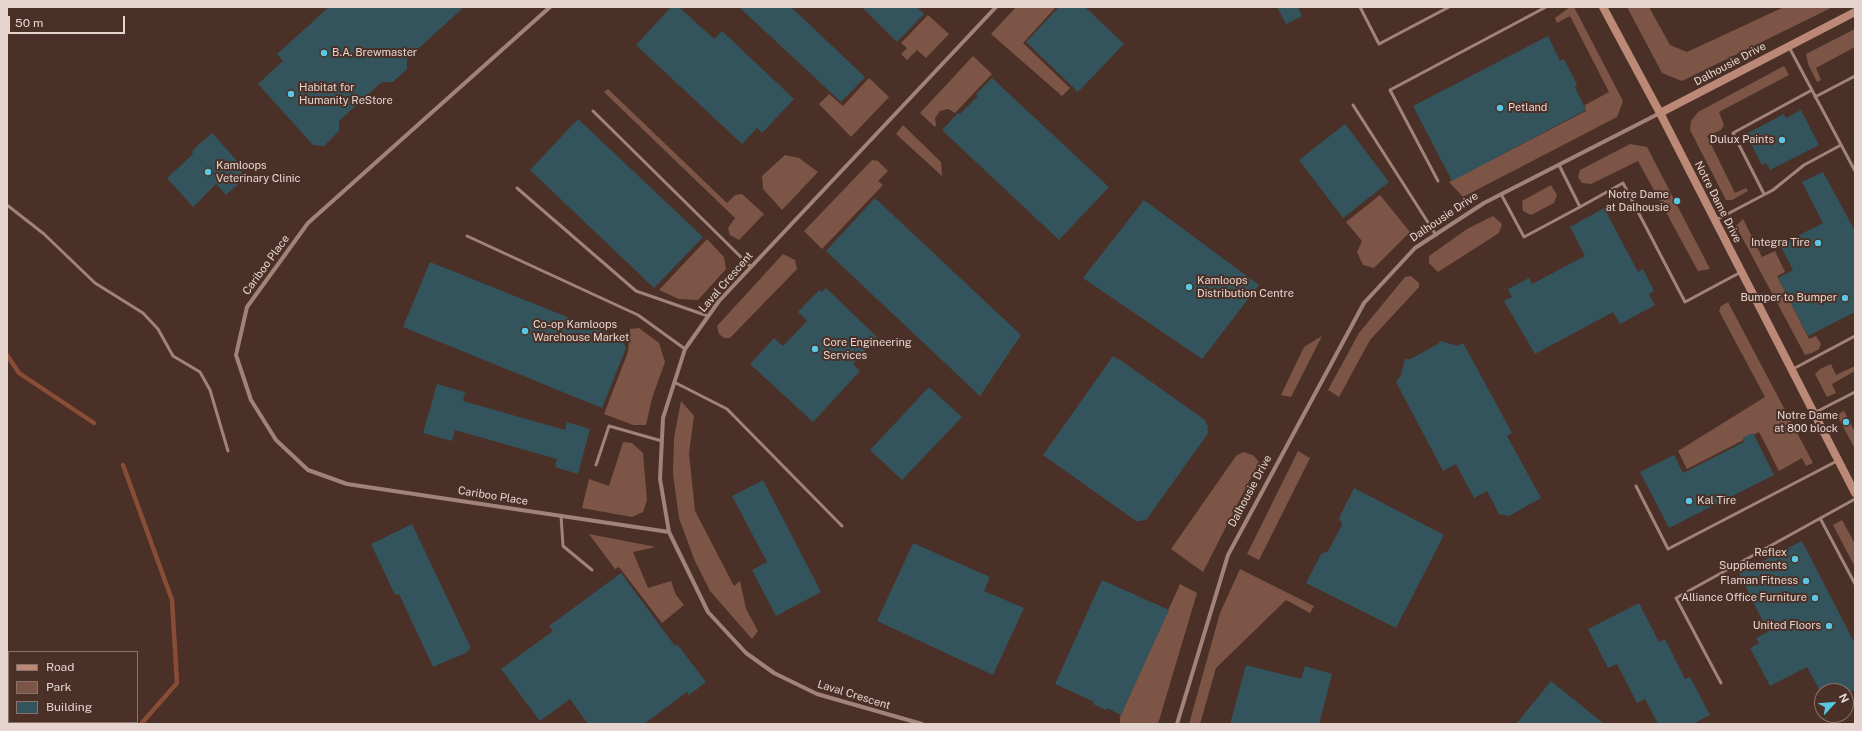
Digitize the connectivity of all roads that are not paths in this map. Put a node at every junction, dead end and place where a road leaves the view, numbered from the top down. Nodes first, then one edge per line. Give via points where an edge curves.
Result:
1 (550, 7) edge
2 (996, 7) edge
3 (1360, 7) edge
4 (1449, 7) edge
5 (1546, 7) edge
6 (1603, 7) edge
7 (1855, 12) edge
8 (1789, 46) junction
9 (1855, 76) edge
10 (1812, 90) junction
11 (1815, 97) junction
12 (1353, 105) dead end
13 (593, 111) dead end
14 (1660, 114) junction
15 (1841, 145) junction
16 (1559, 165) junction
17 (1855, 171) edge
18 (1438, 181) dead end
19 (517, 188) dead end
20 (1501, 194) junction
21 (1764, 194) junction
22 (7, 205) edge
23 (1580, 207) junction
24 (1715, 221) junction
25 (1436, 234) junction
26 (467, 236) dead end
27 (751, 267) junction
28 (1742, 272) junction
29 (708, 316) junction
30 (1855, 336) edge
31 (685, 349) junction
32 (1792, 370) junction
33 (674, 382) junction
34 (1855, 392) edge
35 (1814, 413) junction
36 (662, 441) junction
37 (228, 451) dead end
38 (1838, 461) junction
39 (596, 465) dead end
40 (1636, 486) dead end
41 (1855, 494) edge
42 (1855, 499) edge
43 (561, 516) junction
44 (1820, 518) junction
45 (842, 526) dead end
46 (669, 532) junction
47 (592, 570) dead end
48 (1855, 584) edge
49 (1721, 683) dead end
50 (922, 724) edge
51 (1177, 724) edge

1 - 43 street, Cariboo Place via 308,223 247,307 236,355 251,400 276,440 308,470 347,484
2 - 27 street, Laval Crescent
3 - 4 lane via 1379,44
5 - 18 lane via 1390,90
6 - 14 street, Notre Dame Drive
7 - 8 street, Dalhousie Drive
8 - 10 lane
8 - 14 street, Dalhousie Drive
9 - 11 lane
10 - 11 lane
10 - 21 lane via 1733,133
11 - 15 lane
12 - 25 lane
13 - 27 lane
14 - 16 street, Dalhousie Drive
14 - 24 street, Notre Dame Drive
15 - 17 lane
15 - 21 lane via 1804,165 1781,185
16 - 20 street, Dalhousie Drive
16 - 23 lane
19 - 29 lane via 636,291
20 - 23 lane via 1524,237
20 - 25 street, Dalhousie Drive
21 - 24 lane
22 - 37 lane via 44,234 95,283 143,313 158,329 174,356 200,372 210,390
23 - 28 lane via 1623,183 1686,302
24 - 28 street, Notre Dame Drive
25 - 51 street, Dalhousie Drive via 1415,248 1364,303 1228,555
26 - 31 lane via 638,315
27 - 29 street, Laval Crescent
28 - 32 street, Notre Dame Drive
29 - 31 street, Laval Crescent
30 - 32 lane
31 - 33 street, Laval Crescent
32 - 35 street, Notre Dame Drive
33 - 36 street, Laval Crescent via 663,418
33 - 45 lane via 727,409
34 - 35 lane
35 - 38 street, Notre Dame Drive
36 - 39 lane via 609,426
36 - 46 street, Laval Crescent via 660,480
38 - 40 lane via 1668,549
38 - 41 street, Notre Dame Drive
42 - 44 lane
43 - 46 street, Cariboo Place
43 - 47 lane via 563,546
44 - 48 lane
44 - 49 lane via 1676,598
46 - 50 street, Laval Crescent via 708,612 746,653 774,672 817,694

